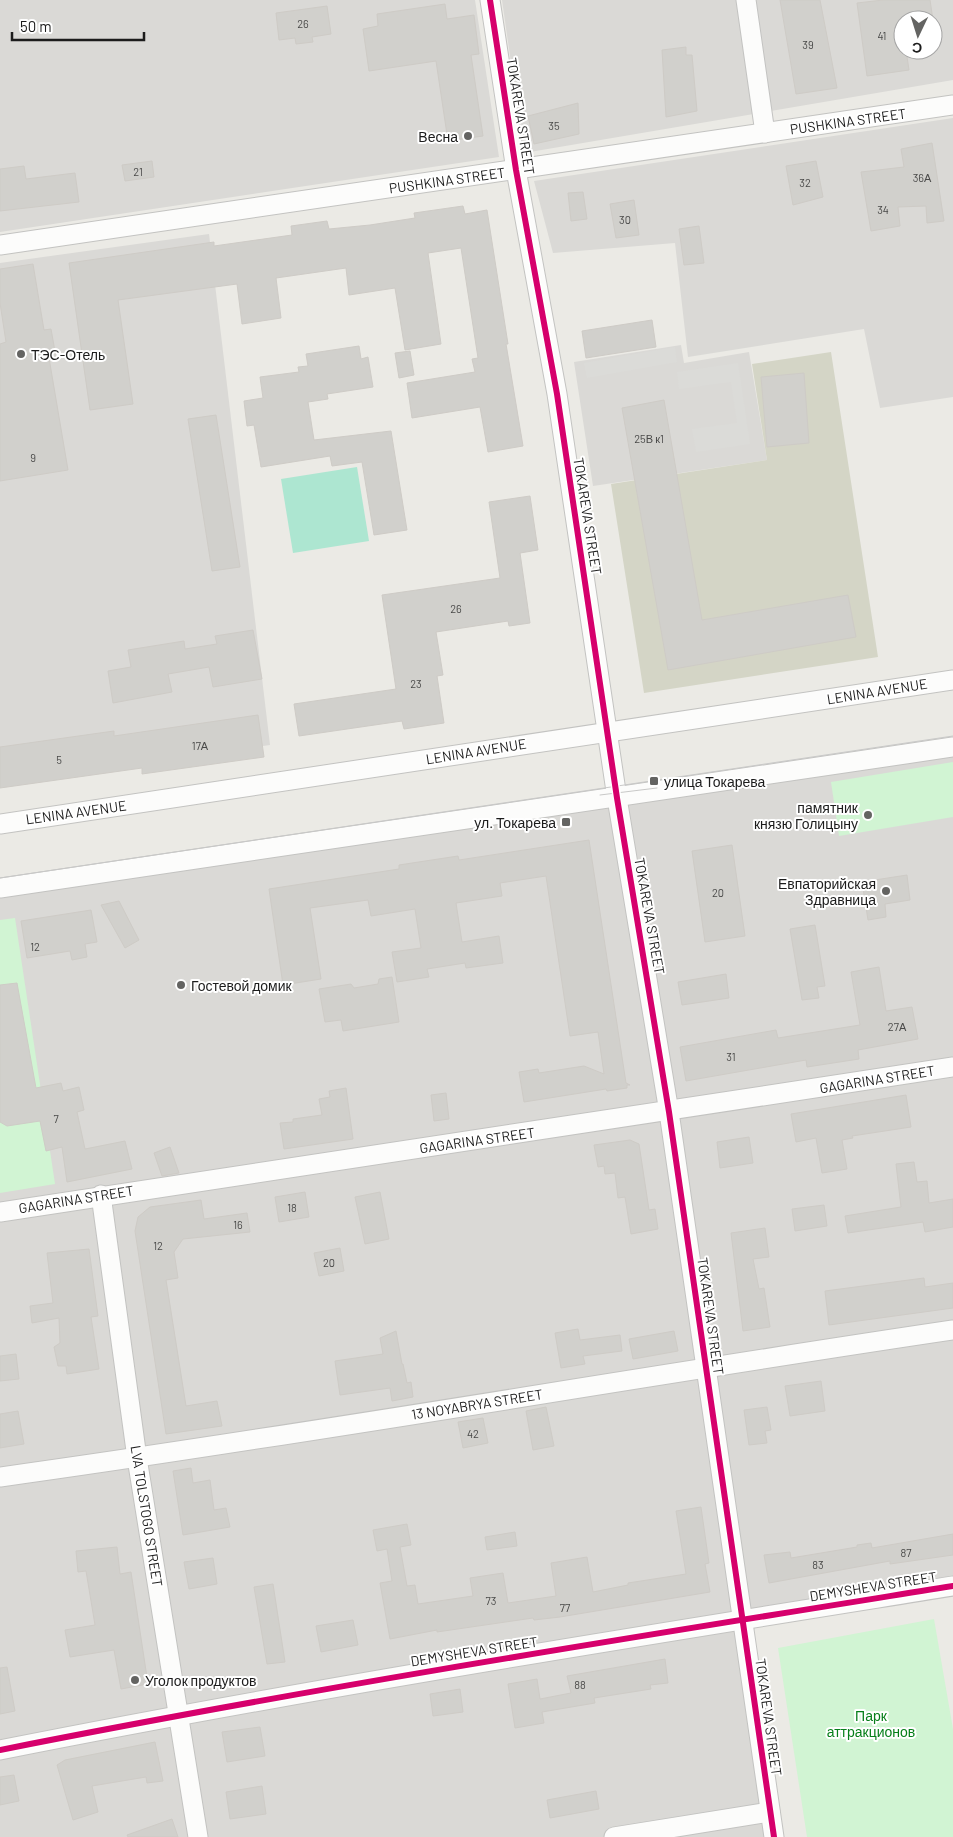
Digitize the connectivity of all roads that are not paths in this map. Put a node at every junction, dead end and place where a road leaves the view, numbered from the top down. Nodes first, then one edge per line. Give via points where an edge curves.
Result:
1 (490, 0) edge
2 (746, 0) edge
3 (953, 105) edge
4 (765, 133) junction
5 (516, 170) junction
6 (0, 245) edge
7 (953, 680) edge
8 (608, 732) junction
9 (953, 747) edge
10 (617, 798) junction
11 (0, 824) edge
12 (0, 888) edge
13 (953, 1067) edge
14 (669, 1112) junction
15 (101, 1195) junction
16 (0, 1212) edge
17 (953, 1330) edge
18 (706, 1367) junction
19 (137, 1458) junction
20 (0, 1477) edge
21 (953, 1586) edge
22 (742, 1620) junction
23 (178, 1715) junction
24 (0, 1750) edge
25 (770, 1812) junction
26 (198, 1837) edge
27 (614, 1837) edge
28 (774, 1837) edge

1 - 5 street, TOKAREVA STREET
2 - 4 street
3 - 4 street, PUSHKINA STREET
4 - 5 street, PUSHKINA STREET
5 - 6 street, PUSHKINA STREET
5 - 8 street, TOKAREVA STREET via 557,394
7 - 8 street, LENINA AVENUE
8 - 10 street, TOKAREVA STREET
8 - 11 street, LENINA AVENUE
9 - 10 street
10 - 12 street
10 - 14 street, TOKAREVA STREET
13 - 14 street, GAGARINA STREET
14 - 15 street, GAGARINA STREET
14 - 18 street, TOKAREVA STREET
15 - 16 street, GAGARINA STREET
15 - 19 street, LVA TOLSTOGO STREET
17 - 18 street, 13 NOYABRYA STREET
18 - 19 street, 13 NOYABRYA STREET
18 - 22 street, TOKAREVA STREET
19 - 20 street, 13 NOYABRYA STREET
19 - 23 street, LVA TOLSTOGO STREET
21 - 22 street, DEMYSHEVA STREET
22 - 23 street, DEMYSHEVA STREET
22 - 25 street, TOKAREVA STREET
23 - 24 street, DEMYSHEVA STREET
23 - 26 street, LVA TOLSTOGO STREET
25 - 27 street
25 - 28 street, TOKAREVA STREET

